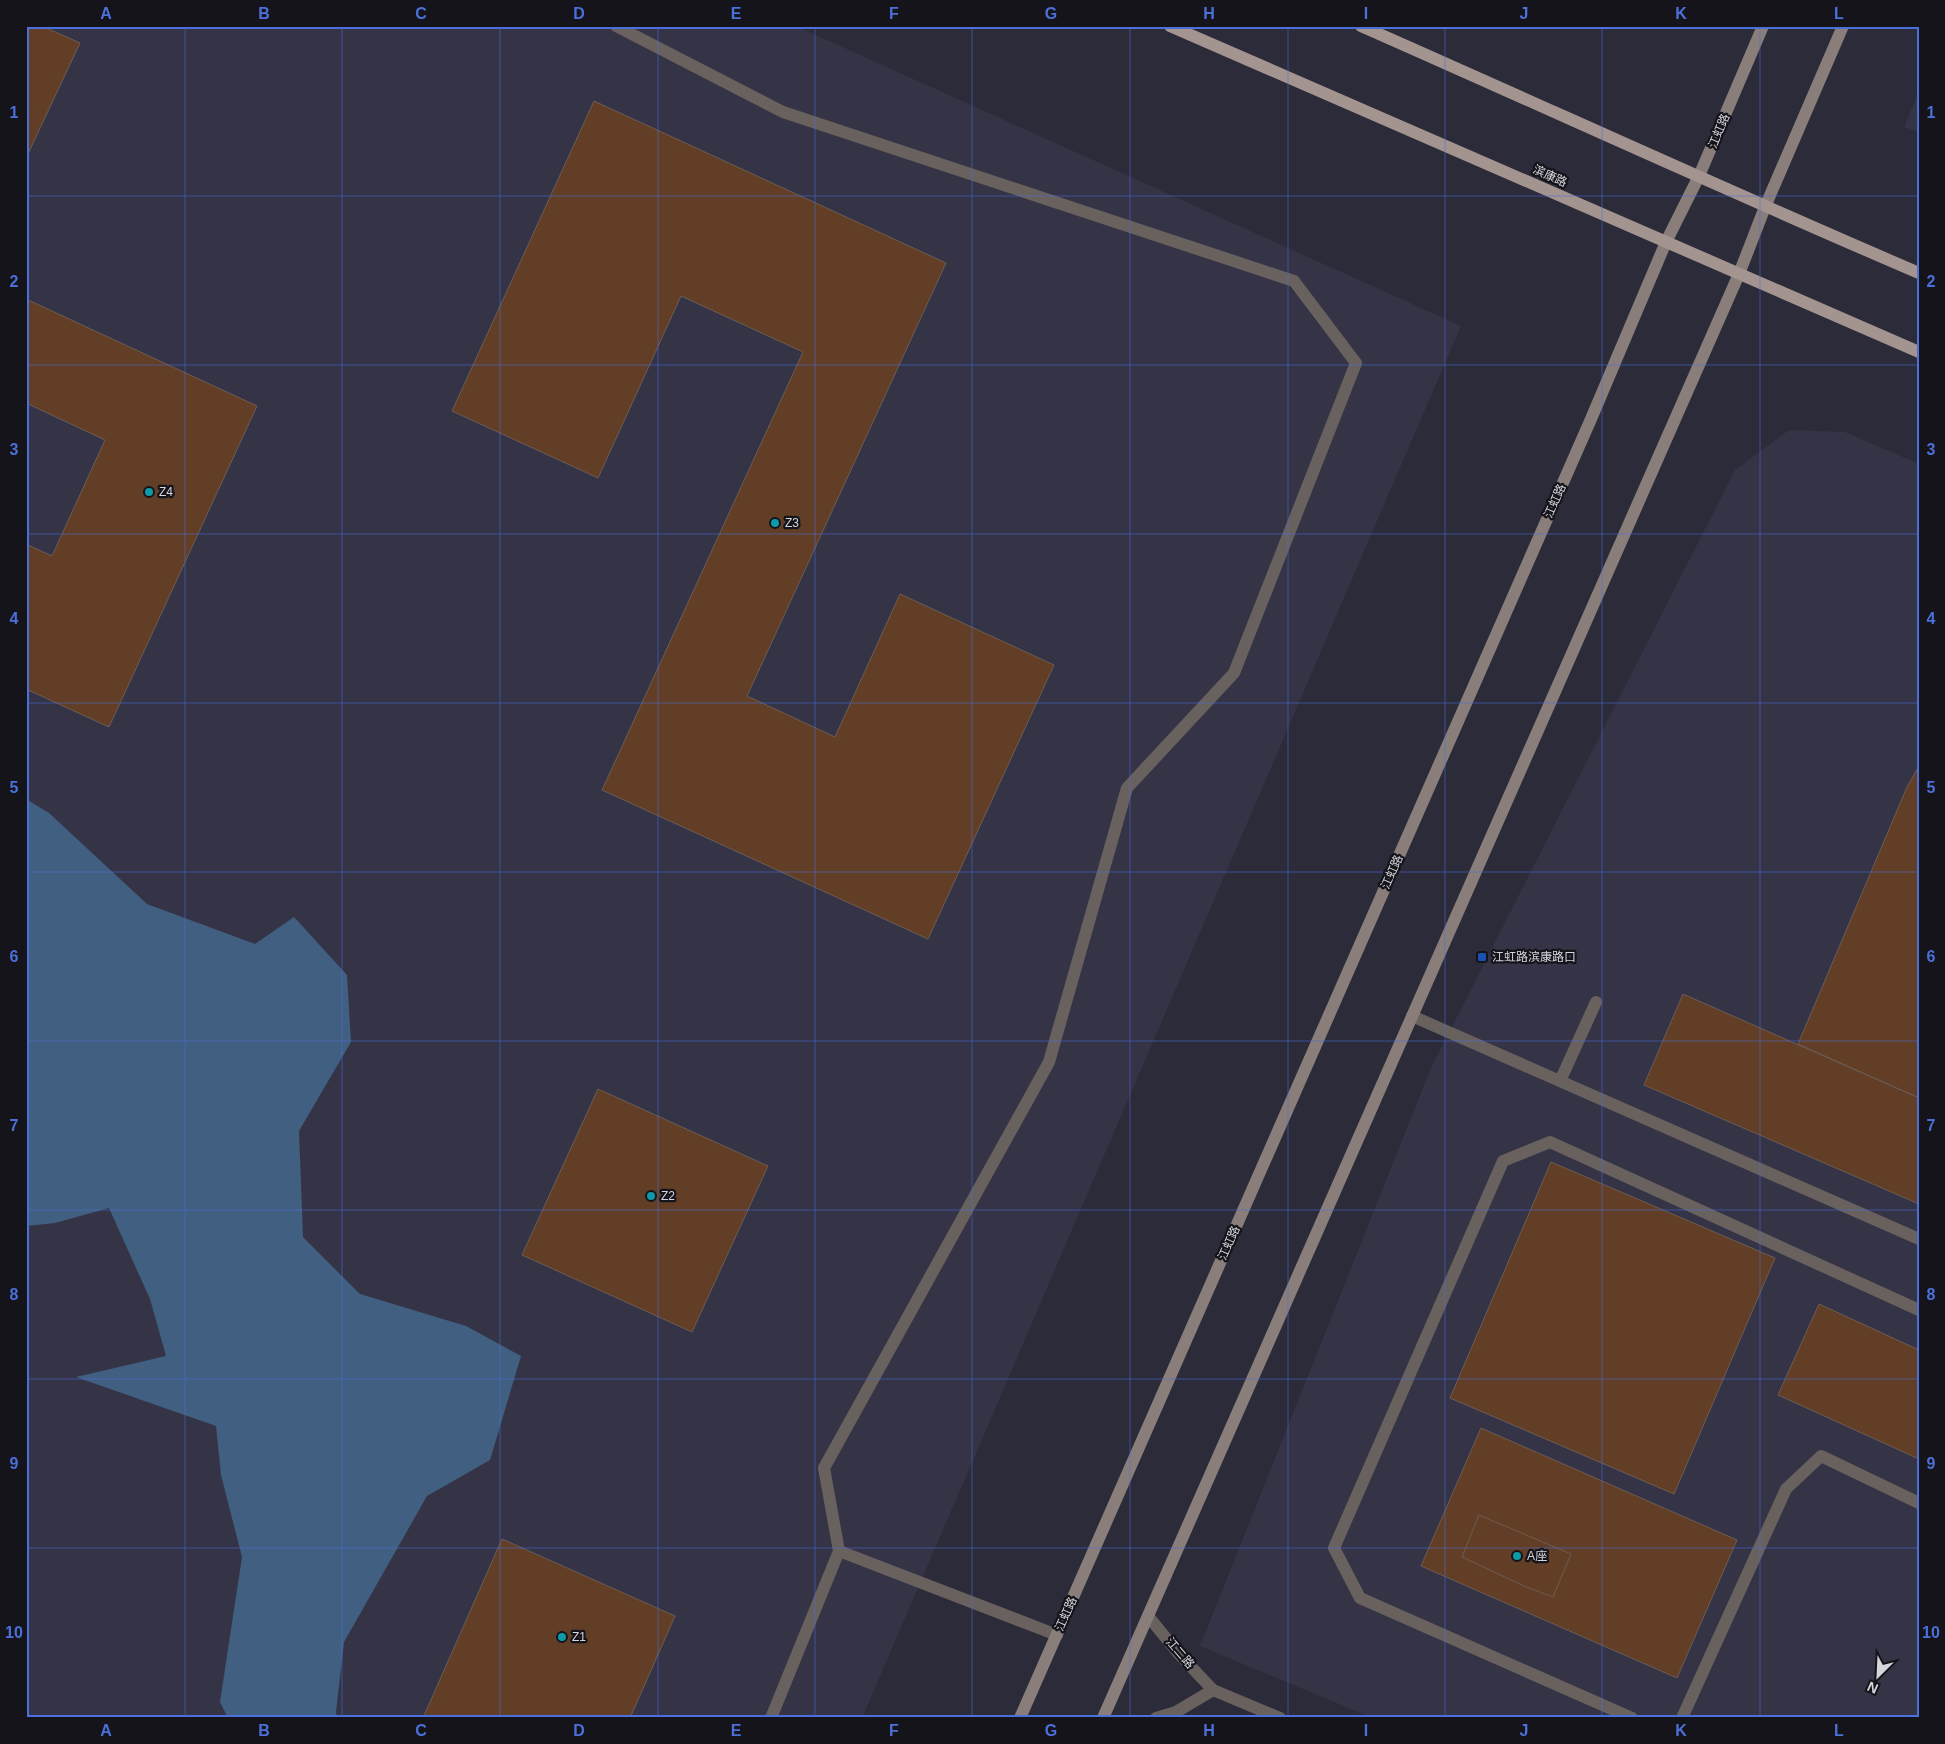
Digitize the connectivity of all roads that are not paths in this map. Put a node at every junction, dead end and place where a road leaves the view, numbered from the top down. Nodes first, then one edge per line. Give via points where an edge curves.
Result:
1 (616, 26) edge
2 (1170, 26) edge
3 (1361, 26) edge
4 (1763, 26) edge
5 (1843, 26) edge
6 (1699, 176) junction
7 (1765, 207) junction
8 (1666, 242) junction
9 (1919, 273) edge
10 (1738, 274) junction
11 (1919, 352) edge
12 (1596, 1002) dead end
13 (1412, 1016) junction
14 (1560, 1081) junction
15 (1919, 1239) edge
16 (1919, 1310) edge
17 (1919, 1503) edge
18 (839, 1551) junction
19 (1148, 1616) junction
20 (1057, 1634) junction
21 (1213, 1690) junction
22 (771, 1718) edge
23 (1020, 1718) edge
24 (1103, 1718) edge
25 (1156, 1718) edge
26 (1280, 1718) edge
27 (1632, 1718) edge
28 (1682, 1718) edge

1 - 18 street via 784,112 1294,280 1356,363 1234,673 1127,788 1049,1062 824,1468
2 - 8 main road, 滨康路
3 - 6 main road
4 - 6 main road, 江虹路
5 - 7 main road
6 - 7 main road
6 - 8 main road, 江虹路
7 - 9 main road
7 - 10 main road
8 - 10 main road, 滨康路
8 - 20 main road, 江虹路
10 - 11 main road, 滨康路
10 - 13 main road
12 - 14 street
13 - 14 street
13 - 19 main road
14 - 15 street
16 - 27 street via 1550,1142 1504,1161 1334,1548 1360,1598
17 - 28 street via 1822,1456 1786,1489
18 - 20 street
18 - 22 street
19 - 21 street, 江二路
19 - 24 main road
20 - 23 main road, 江虹路
21 - 25 street via 1176,1712
21 - 26 street, 江二路

